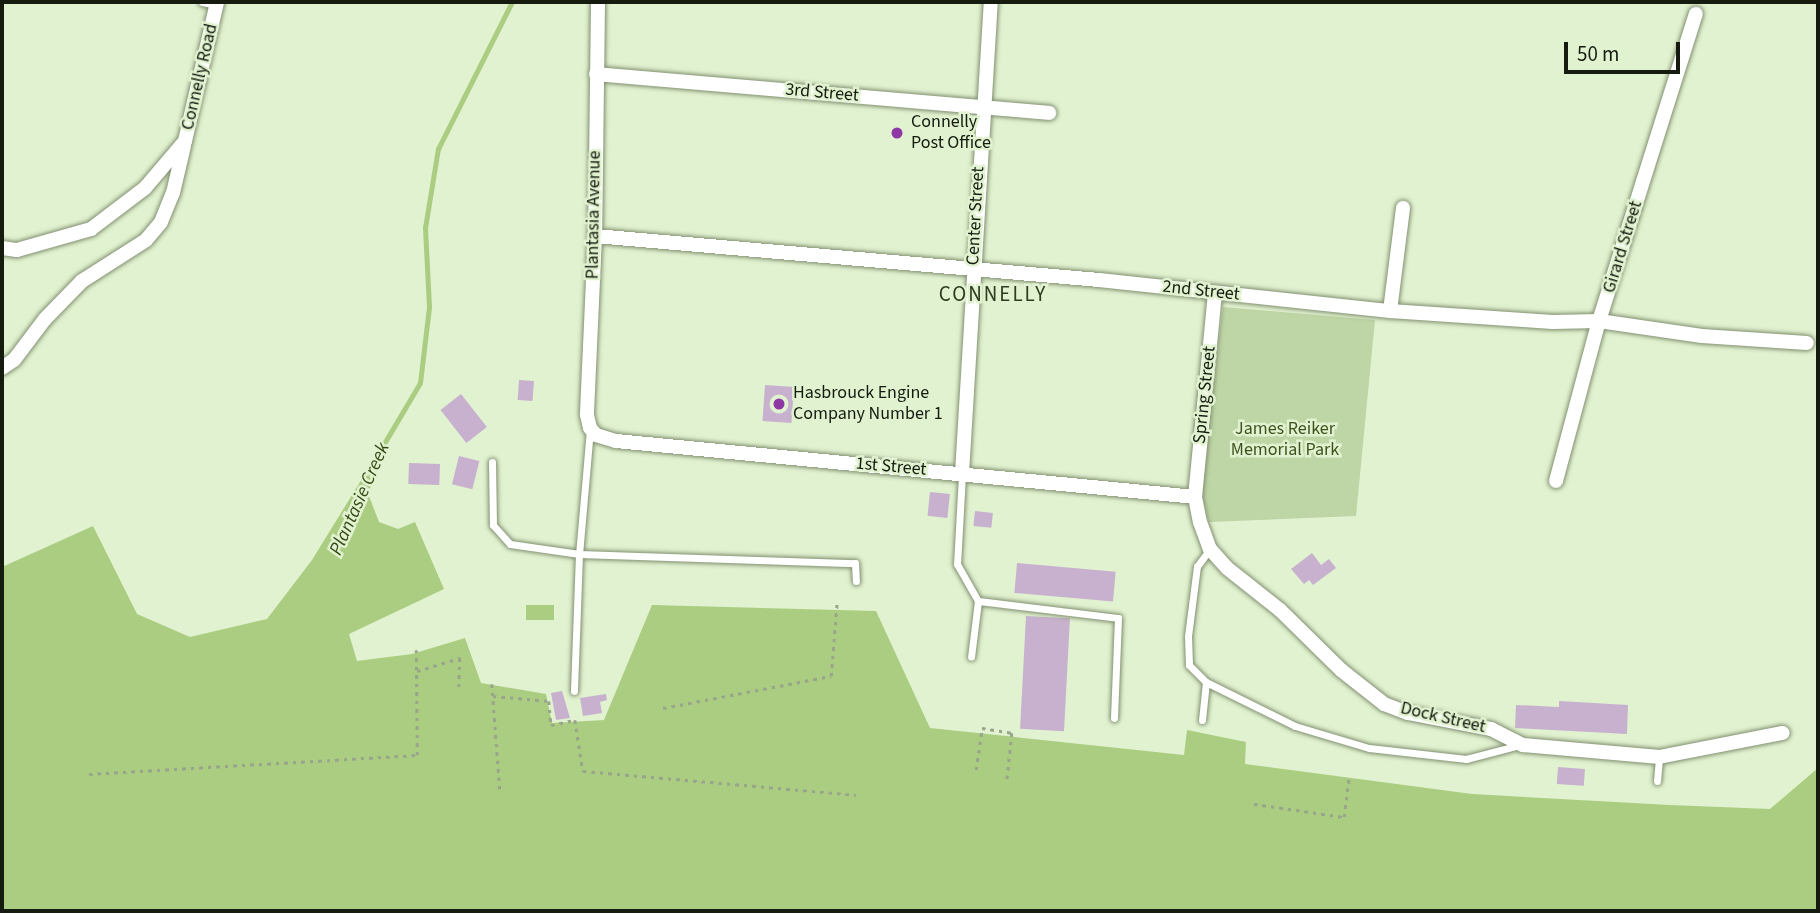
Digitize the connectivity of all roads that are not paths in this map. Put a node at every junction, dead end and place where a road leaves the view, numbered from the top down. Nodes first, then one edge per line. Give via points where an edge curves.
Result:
1 (202, 2) edge
2 (598, 2) edge
3 (991, 2) edge
4 (217, 3) edge
5 (1696, 14) dead end
6 (596, 74) junction
7 (983, 107) junction
8 (1049, 113) dead end
9 (185, 141) junction
10 (1403, 208) dead end
11 (595, 236) junction
12 (2, 248) edge
13 (973, 270) junction
14 (1215, 293) junction
15 (1390, 311) junction
16 (1600, 321) junction
17 (1807, 343) dead end
18 (2, 368) edge
19 (590, 428) junction
20 (492, 462) dead end
21 (962, 473) junction
22 (1556, 481) dead end
23 (1195, 497) junction
24 (1210, 549) junction
25 (579, 554) junction
26 (856, 581) dead end
27 (978, 601) junction
28 (971, 657) dead end
29 (1206, 682) junction
30 (574, 691) dead end
31 (1114, 718) dead end
32 (1202, 720) dead end
33 (1783, 733) dead end
34 (1523, 745) junction
35 (1659, 757) junction
36 (1657, 781) dead end

1 - 4 lane
2 - 6 street, Plantasia Avenue
3 - 7 street, Center Street
4 - 9 street, Connelly Road
5 - 16 street, Girard Street
6 - 7 street, 3rd Street
6 - 11 street, Plantasia Avenue
7 - 8 street, 3rd Street
7 - 13 street, Center Street
9 - 12 street, Connelly Road via 145,188 91,229 17,250
9 - 18 street via 173,193 154,231 82,281
10 - 15 street
11 - 13 street, 2nd Street
11 - 19 street, Plantasia Avenue
13 - 14 street, 2nd Street
13 - 21 street, Center Street
14 - 15 street, 2nd Street
14 - 23 street, Spring Street
15 - 16 street, 2nd Street
16 - 17 street, 2nd Street via 1702,336
16 - 22 street, Girard Street
19 - 21 street, 1st Street via 596,435 616,441
19 - 25 lane
20 - 25 lane via 493,524 510,544
21 - 23 street, 1st Street
21 - 27 lane via 957,564
23 - 24 street, Dock Street
24 - 29 lane via 1197,566 1188,636 1189,665
24 - 34 street, Dock Street via 1340,670 1384,704 1491,729
25 - 26 lane via 855,563
25 - 30 lane
27 - 28 lane
27 - 31 lane via 1118,618
29 - 32 lane
29 - 34 lane via 1295,726 1369,748 1466,759
33 - 35 street, Dock Street
34 - 35 street, Dock Street
35 - 36 lane

